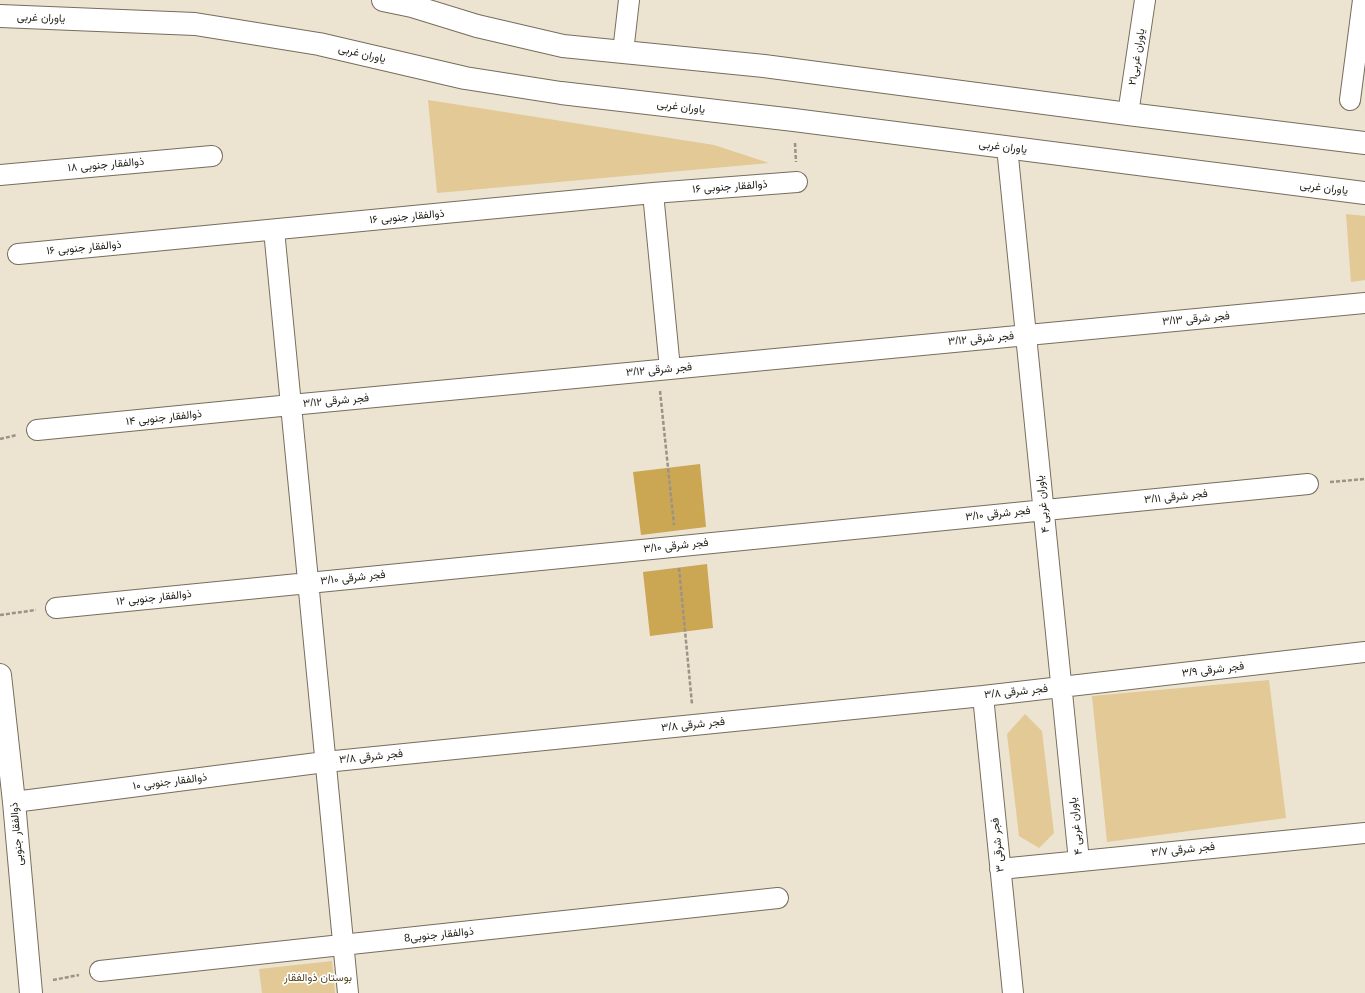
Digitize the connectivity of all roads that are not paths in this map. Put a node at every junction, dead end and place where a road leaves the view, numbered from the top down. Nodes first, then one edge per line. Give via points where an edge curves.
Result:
1 (383, 0) edge
2 (629, 0) edge
3 (1145, 0) edge
4 (1363, 0) edge
5 (430, 5) edge
6 (0, 16) edge
7 (44, 18) junction
8 (0, 32) edge
9 (623, 52) junction
10 (1350, 100) dead end
11 (1128, 114) junction
12 (1365, 143) edge
13 (1007, 147) junction
14 (212, 156) dead end
15 (0, 175) edge
16 (797, 182) road end
17 (653, 193) junction
18 (1365, 193) edge
19 (274, 230) junction
20 (18, 254) dead end
21 (1365, 303) edge
22 (1026, 335) junction
23 (664, 370) junction
24 (291, 405) junction
25 (37, 430) dead end
26 (1308, 484) road end
27 (1044, 510) junction
28 (308, 583) junction
29 (56, 608) road end
30 (1365, 652) edge
31 (0, 675) edge
32 (1061, 687) junction
33 (983, 696) junction
34 (325, 762) junction
35 (14, 802) junction
36 (1365, 832) edge
37 (1079, 861) junction
38 (1000, 869) junction
39 (778, 898) dead end
40 (343, 945) junction
41 (100, 972) road end
42 (31, 988) edge
43 (348, 993) edge
44 (1013, 993) edge

1 - 5 main road via 412,6
2 - 9 street
3 - 11 street, یاوران غربی۲۱
4 - 10 street
5 - 9 main road via 477,26 564,46
6 - 7 main road, یاوران غربی
7 - 8 main road
7 - 13 main road, یاوران غربی via 196,24 319,44 465,78 561,93
9 - 11 main road via 764,66
11 - 12 main road
13 - 18 main road, یاوران غربی
13 - 22 street, ۴ یاوران غربی
14 - 15 street, ۱۸ ذوالفقار جنوبی
16 - 17 street, ۱۶ ذوالفقار جنوبی
17 - 19 street, ۱۶ ذوالفقار جنوبی
17 - 23 street
19 - 20 street, ۱۶ ذوالفقار جنوبی
19 - 24 street
21 - 22 street, ۳/۱۳ فجر شرقی
22 - 23 street, ۳/۱۲ فجر شرقی
22 - 27 street, ۴ یاوران غربی
23 - 24 street, ۳/۱۲ فجر شرقی
24 - 25 street, ۱۴ ذوالفقار جنوبی
24 - 28 street
26 - 27 street, ۳/۱۱ فجر شرقی
27 - 28 street, ۳/۱۰ فجر شرقی
27 - 32 street, ۴ یاوران غربی
28 - 29 street, ۱۲ ذوالفقار جنوبی
28 - 34 street
30 - 32 street, ۳/۹ فجر شرقی
31 - 35 main road, ذوالفقار جنوبی
32 - 33 street, ۳/۸ فجر شرقی
32 - 37 street, ۴ یاوران غربی
33 - 34 street, ۳/۸ فجر شرقی
33 - 38 street, ۳ فجر شرقی
34 - 35 street, ۱۰ ذوالفقار جنوبی
34 - 40 street
35 - 42 main road, ذوالفقار جنوبی
36 - 37 street, ۳/۷ فجر شرقی
37 - 38 street, ۳/۷ فجر شرقی
38 - 44 street, ۳ فجر شرقی
39 - 40 street, 8ذوالفقار جنوبی
40 - 41 street, 8ذوالفقار جنوبی
40 - 43 street

